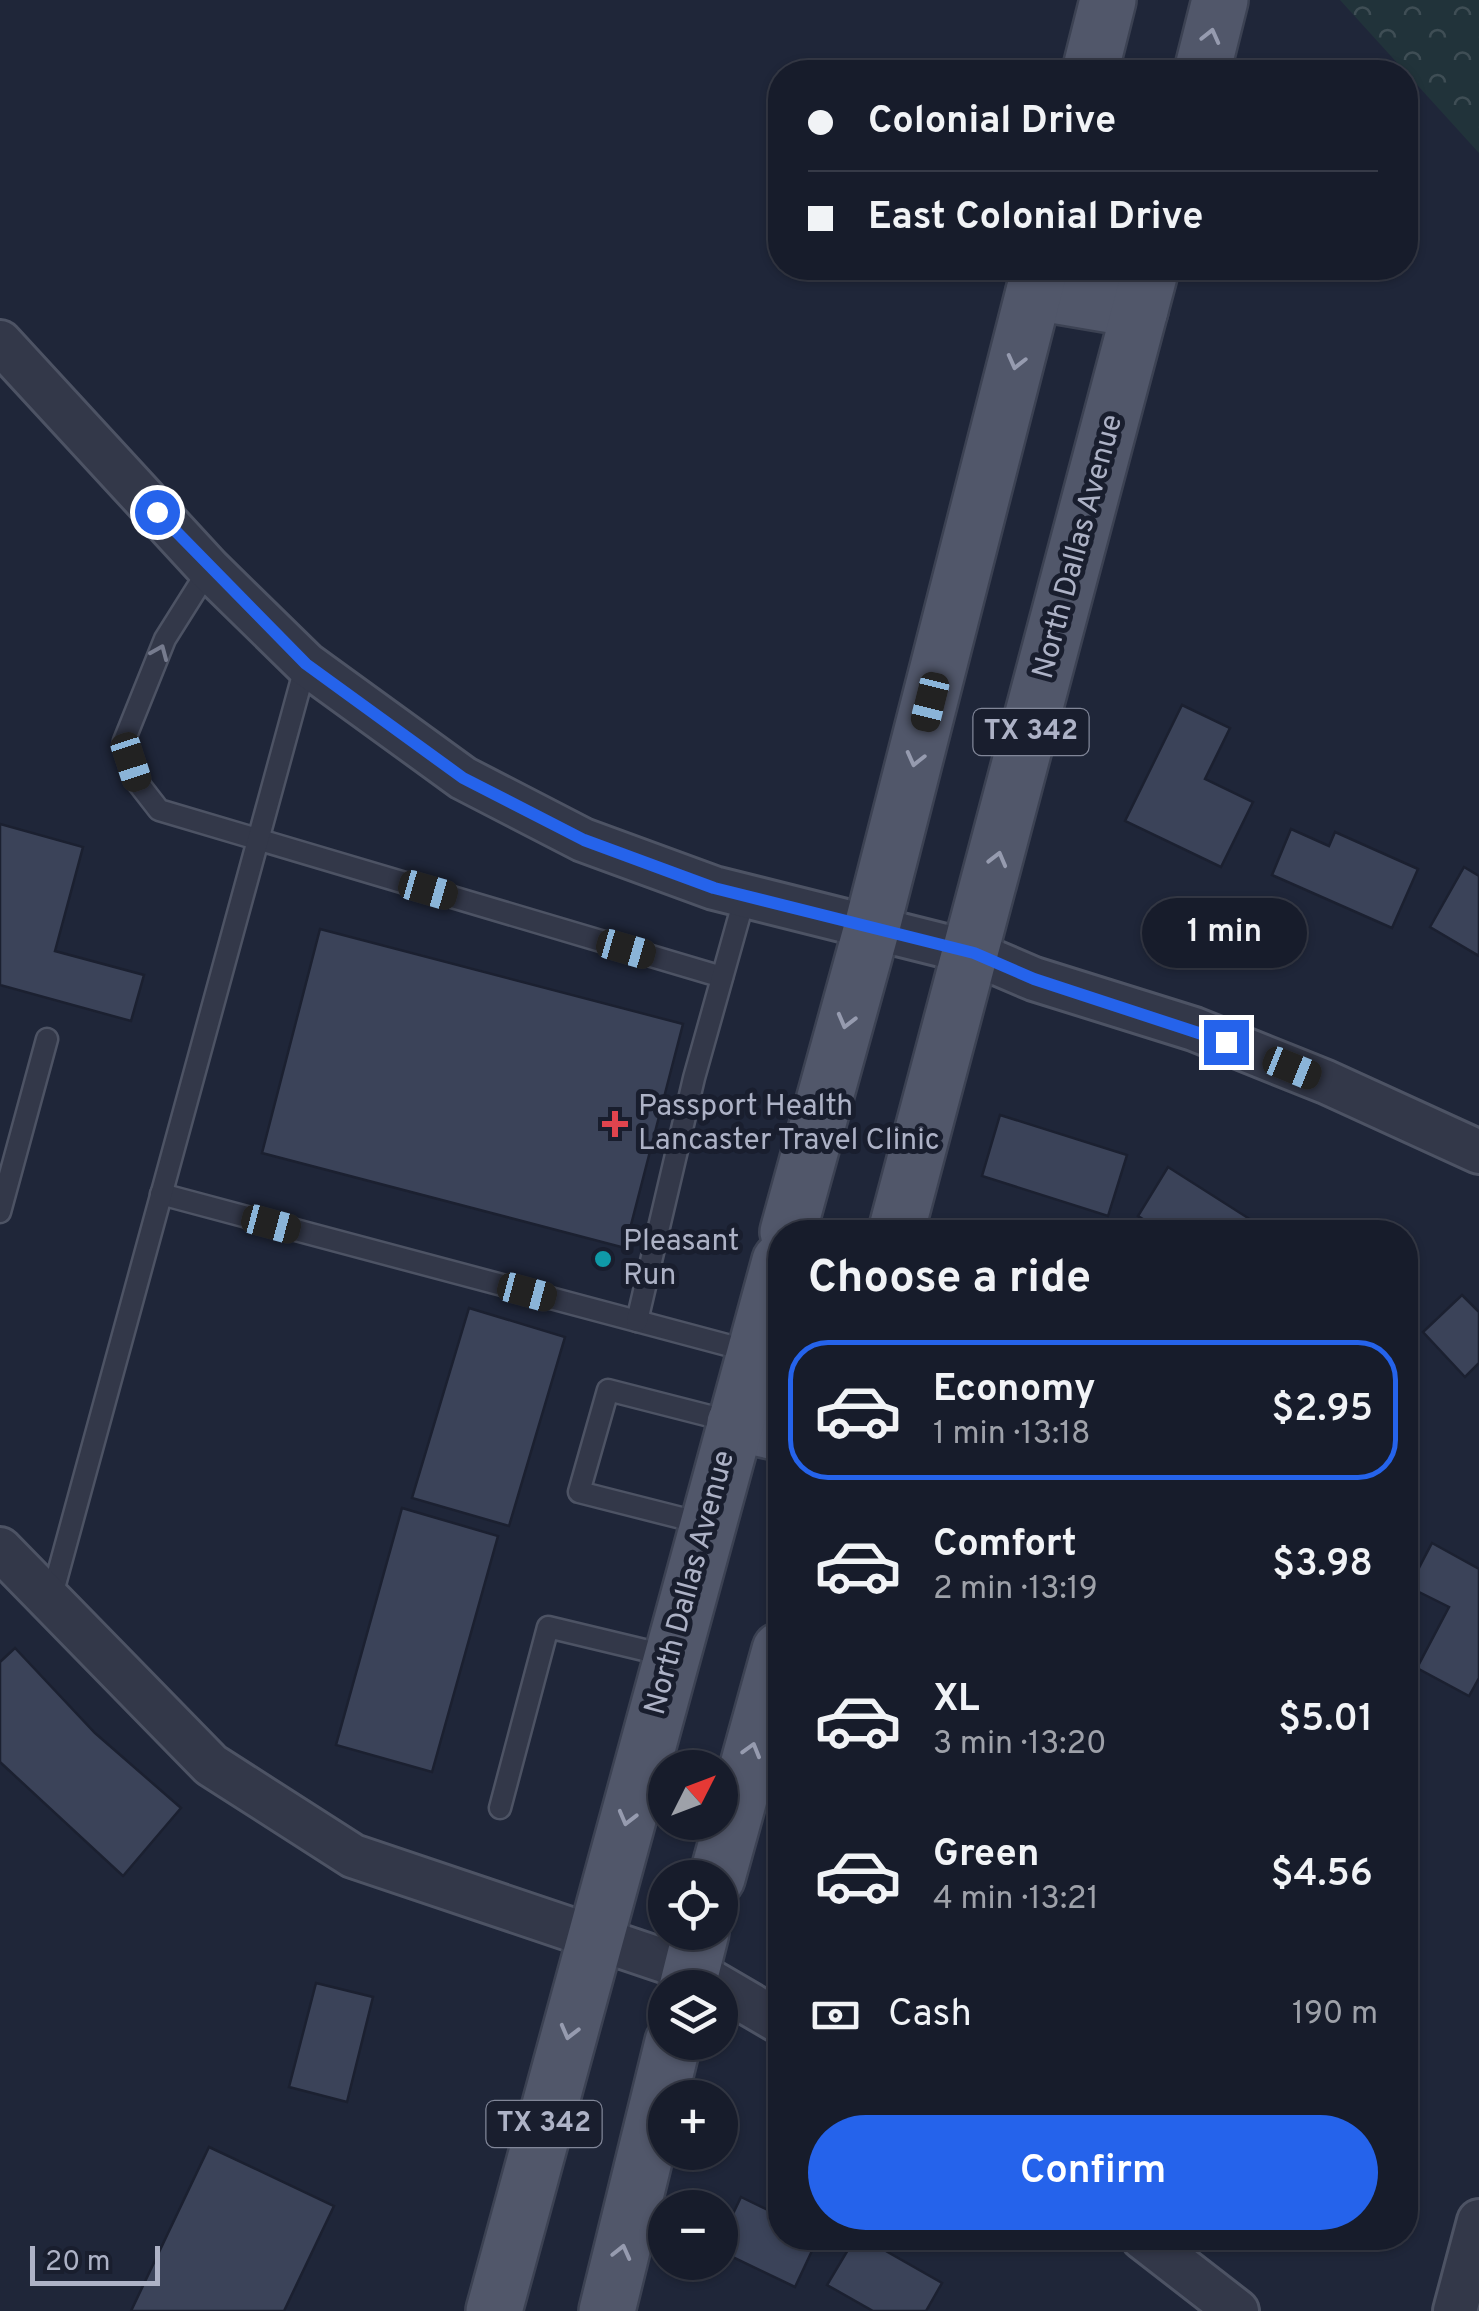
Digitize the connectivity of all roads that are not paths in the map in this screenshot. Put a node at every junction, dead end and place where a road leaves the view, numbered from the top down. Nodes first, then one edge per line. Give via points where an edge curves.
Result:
1 (1108, 0) edge
2 (1220, 0) edge
3 (1093, 60) edge
4 (1205, 60) edge
5 (1037, 280) edge
6 (1146, 289) edge
7 (0, 342) edge
8 (209, 569) junction
9 (306, 664) junction
10 (258, 840) junction
11 (745, 896) junction
12 (872, 928) junction
13 (974, 953) junction
14 (722, 977) junction
15 (47, 1039) dead end
16 (1479, 1152) edge
17 (161, 1194) junction
18 (0, 1212) edge
19 (791, 1220) edge
20 (899, 1220) edge
21 (768, 1304) edge
22 (637, 1321) junction
23 (755, 1352) junction
24 (758, 1428) edge
25 (707, 1524) junction
26 (0, 1549) edge
27 (50, 1602) junction
28 (671, 1656) junction
29 (768, 1693) edge
30 (500, 1808) dead end
31 (722, 1860) edge
32 (594, 1937) junction
33 (693, 1963) edge
34 (768, 2014) edge
35 (669, 2060) edge
36 (1479, 2221) edge
37 (1158, 2250) edge
38 (494, 2311) edge
39 (607, 2311) edge
40 (1237, 2311) edge
41 (1454, 2311) edge

1 - 3 main road
4 -> 2 main road
5 - 6 main road
5 -> 12 main road, TX 342
13 -> 6 main road, North Dallas Avenue / TX 342
7 - 8 street
8 - 9 street
10 -> 8 lane via 159,810 138,783 124,741 165,640
9 - 10 lane
9 - 11 street via 463,778 584,840
10 - 14 lane
10 - 17 lane
11 - 12 street
11 - 14 lane
12 - 13 street
12 -> 19 main road, TX 342
13 - 16 street via 1194,1029
13 - 20 main road, North Dallas Avenue / TX 342
14 - 22 lane
15 - 18 lane
17 - 22 lane
17 - 27 lane
21 - 23 main road, North Dallas Avenue / TX 342
22 - 23 lane
23 - 24 main road, North Dallas Avenue / TX 342
24 - 25 main road, North Dallas Avenue / TX 342
24 - 25 lane via 608,1390 579,1492
25 - 28 main road, North Dallas Avenue / TX 342
26 - 27 street
27 - 32 street via 211,1765 353,1856
28 - 30 lane via 548,1627
28 -> 32 main road, North Dallas Avenue / TX 342
31 -> 29 main road
32 - 33 street
32 -> 38 main road, North Dallas Avenue / TX 342
33 - 34 street
39 -> 35 main road, TX 342
36 - 41 street
37 - 40 street

